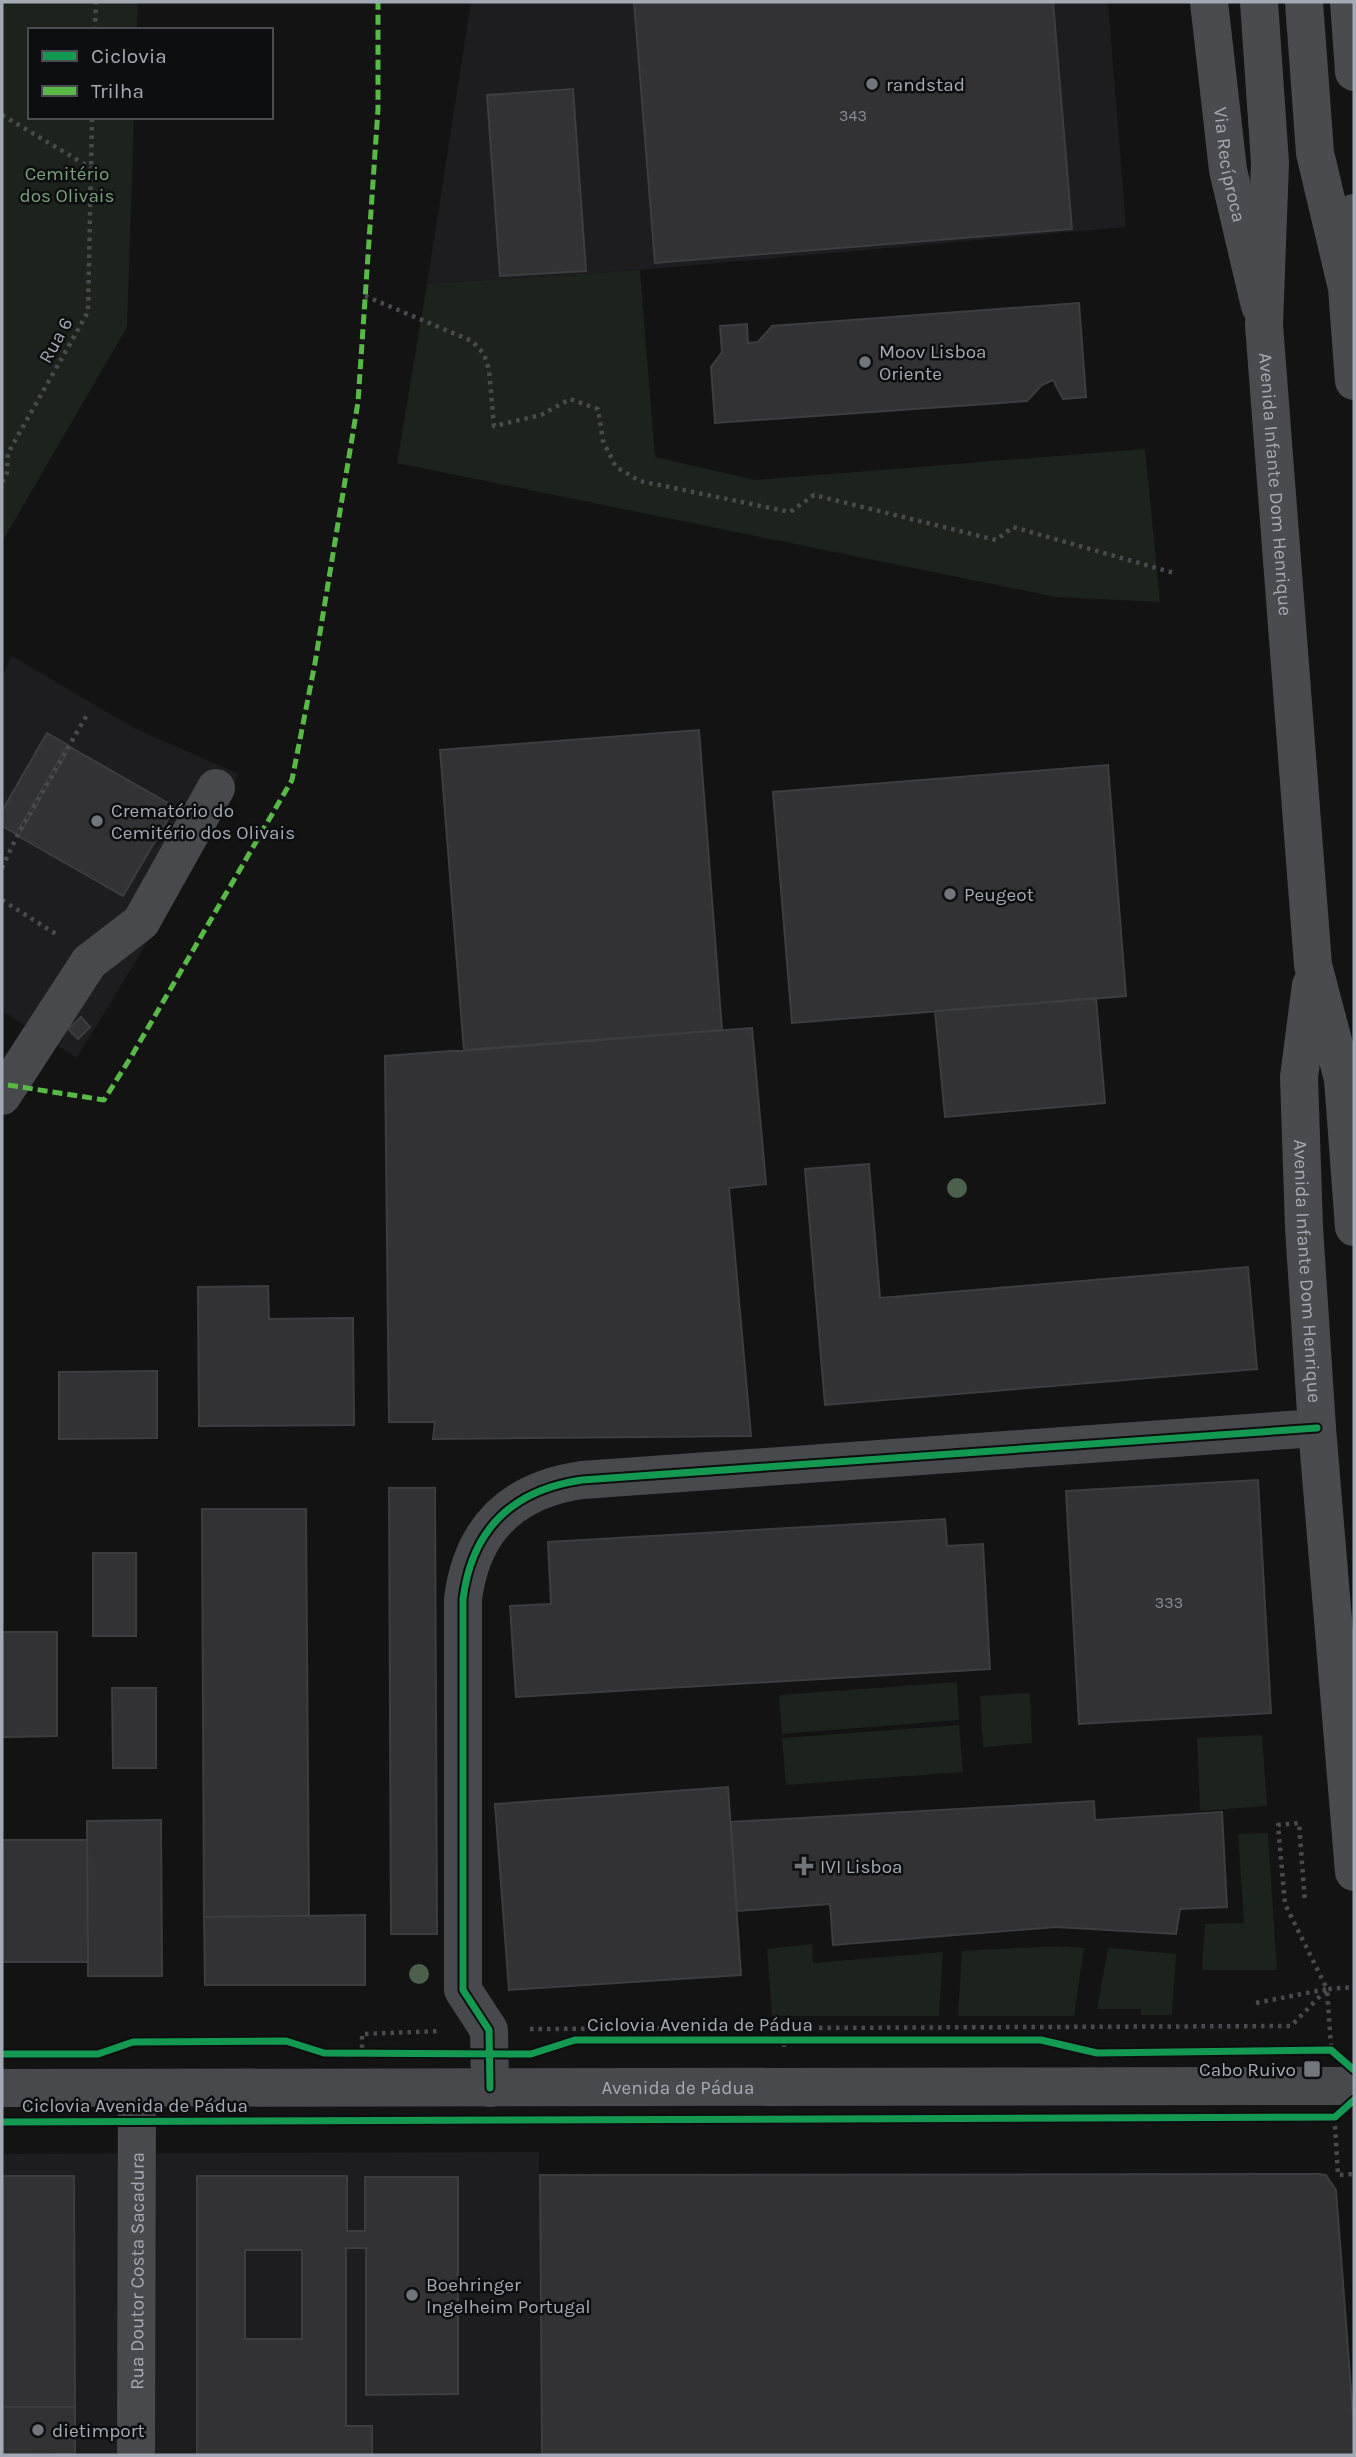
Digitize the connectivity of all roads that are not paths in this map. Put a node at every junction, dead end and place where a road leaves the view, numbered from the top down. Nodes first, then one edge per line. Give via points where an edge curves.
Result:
1 (1209, 2) edge
2 (1259, 2) edge
3 (1304, 2) edge
4 (1349, 2) edge
5 (1354, 72) edge
6 (1354, 213) edge
7 (1347, 288) junction
8 (1264, 325) junction
9 (1354, 381) edge
10 (216, 788) dead end
11 (1313, 965) junction
12 (14, 1050) edge
13 (2, 1096) edge
14 (1354, 1227) edge
15 (1317, 1428) junction
16 (1354, 1872) edge
17 (1346, 2071) edge
18 (2, 2088) edge
19 (137, 2088) junction
20 (490, 2088) junction
21 (136, 2455) edge

1 - 8 main road, Via Recíproca via 1228,170
2 - 8 highway, Avenida Infante Dom Henrique via 1270,163
3 - 7 highway via 1315,153
4 - 5 main road
6 - 7 main road
7 - 9 highway
8 - 11 highway, Avenida Infante Dom Henrique
10 - 12 street via 141,922 89,962
11 - 14 highway, Avenida Infante Dom Henrique via 1343,1079
11 - 15 highway, Avenida Infante Dom Henrique via 1299,1077
12 - 13 street
15 - 16 highway, Avenida Infante Dom Henrique
15 - 20 street via 582,1480 559,1483 516,1502 478,1544 463,1598 463,1990 489,2030
17 - 20 street, Avenida de Pádua
18 - 19 street, Avenida de Pádua
19 - 20 street, Avenida de Pádua
19 - 21 street, Rua Doutor Costa Sacadura

